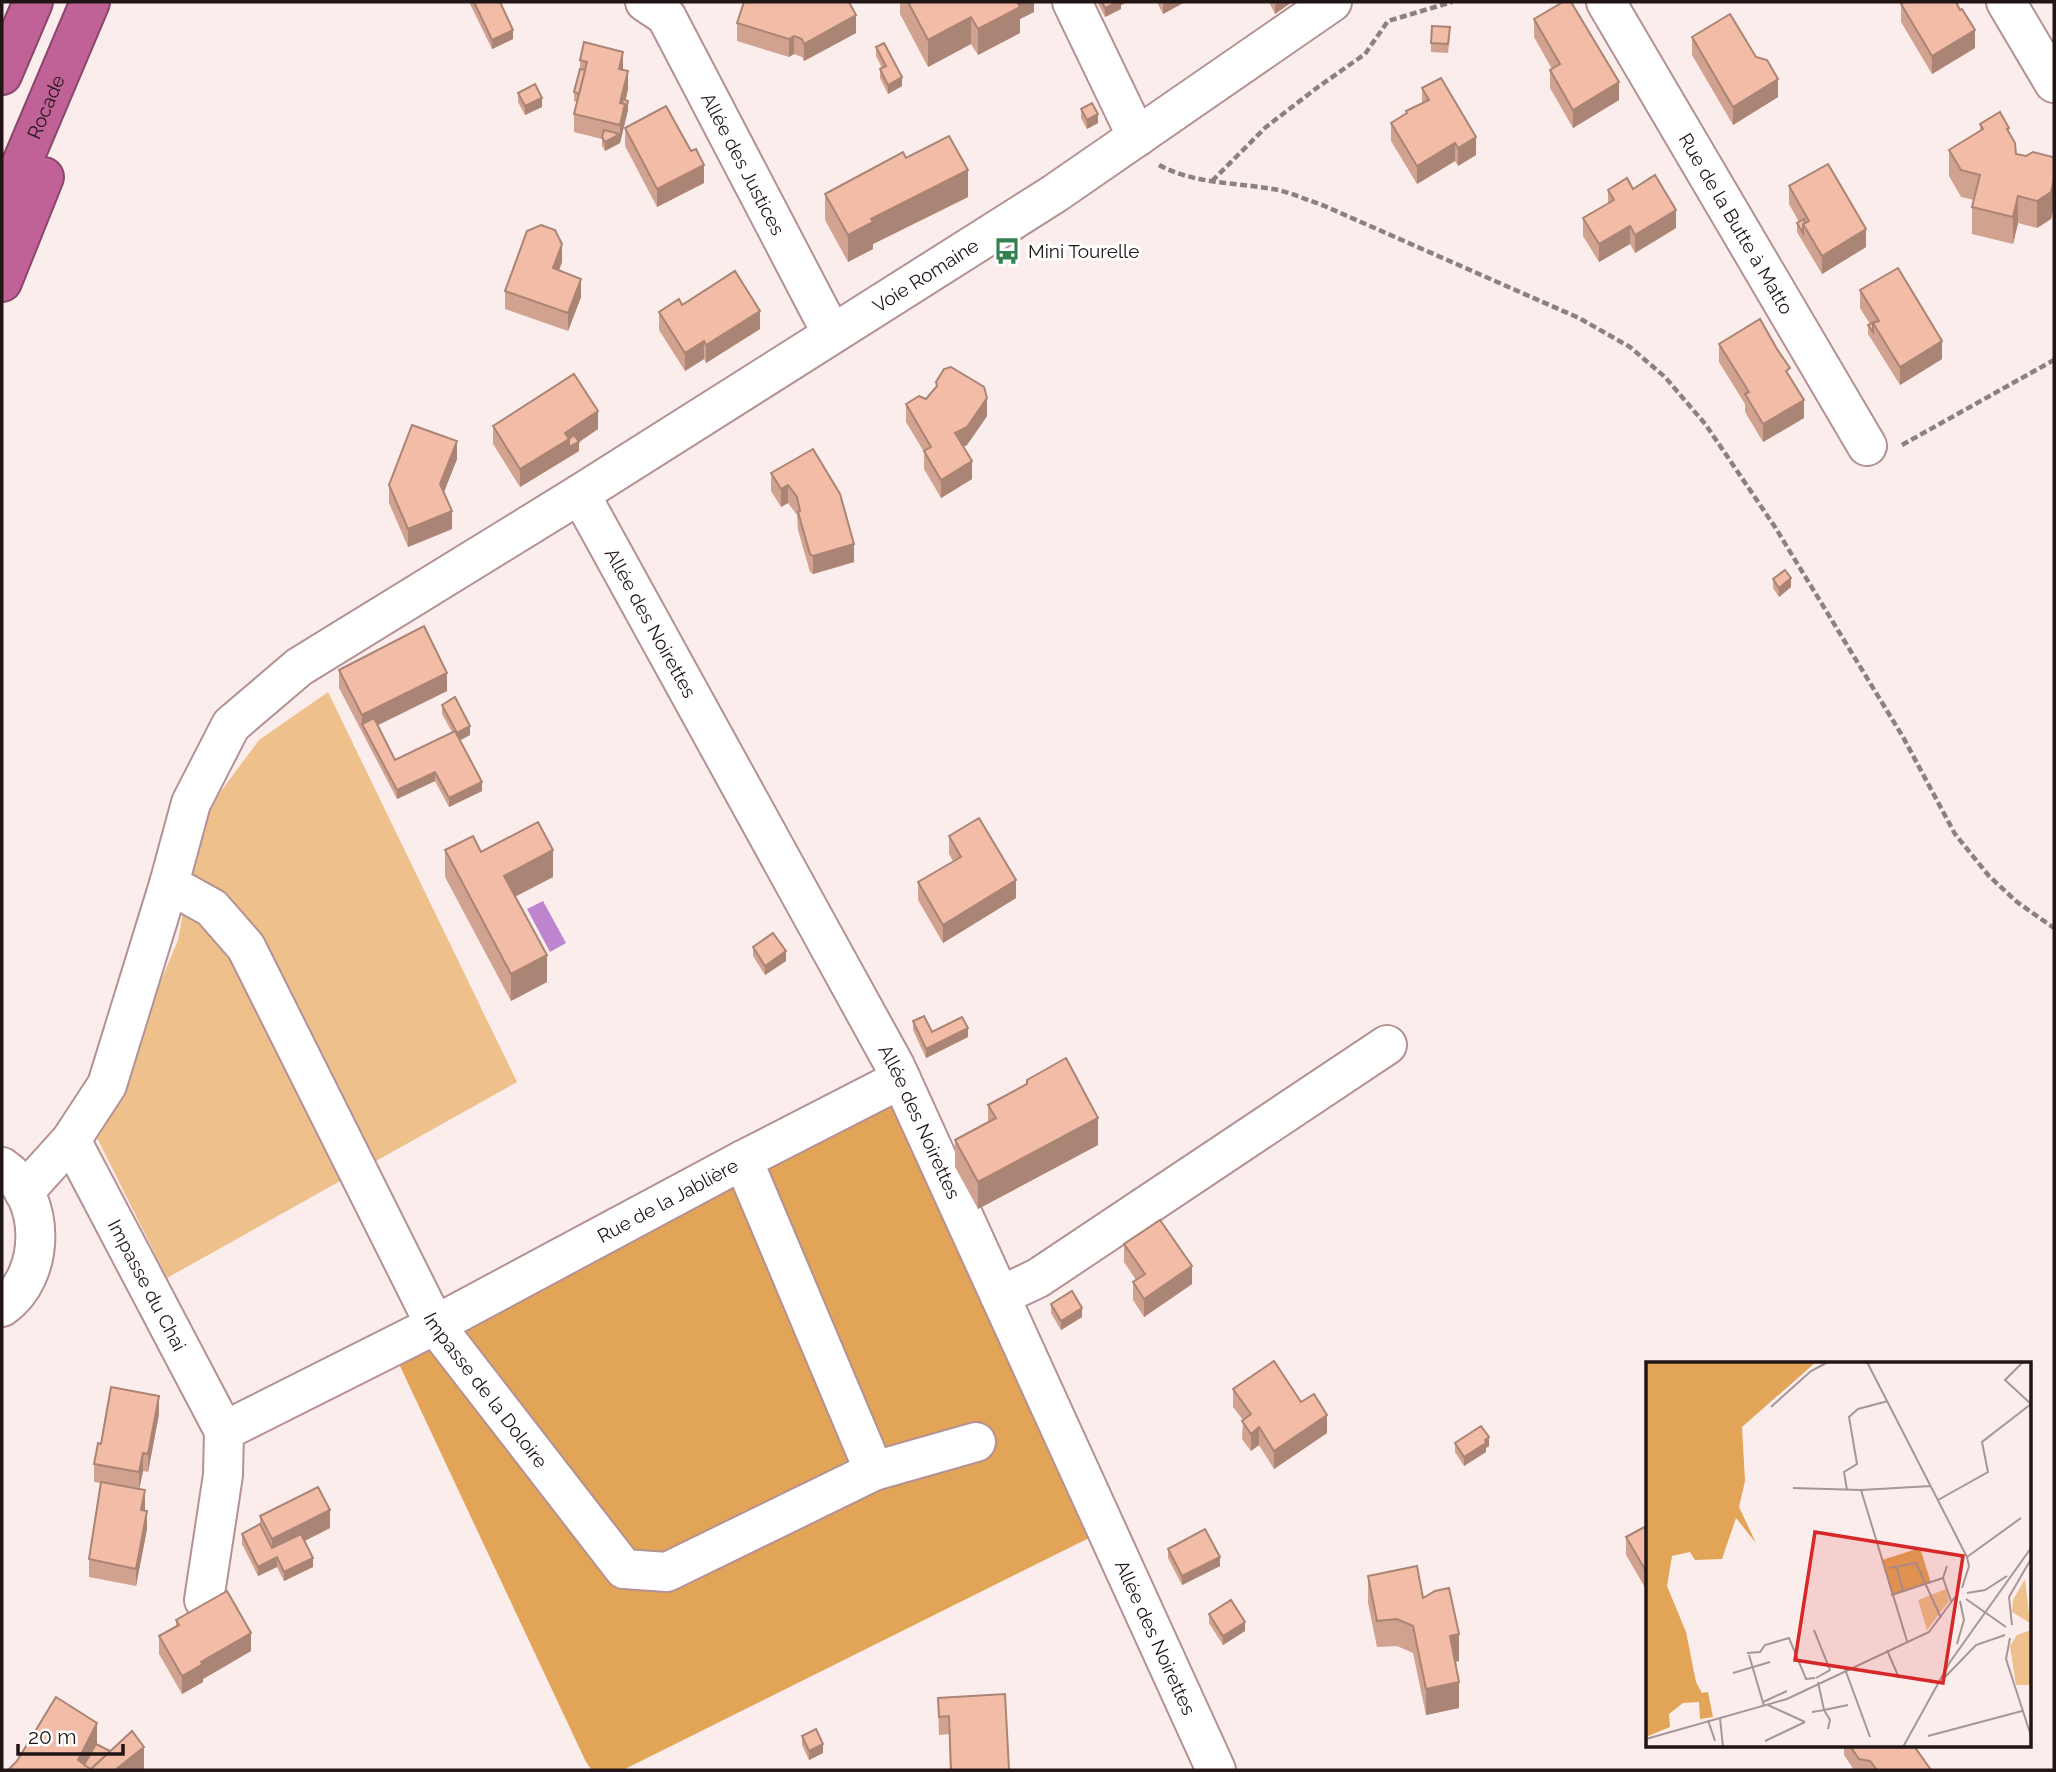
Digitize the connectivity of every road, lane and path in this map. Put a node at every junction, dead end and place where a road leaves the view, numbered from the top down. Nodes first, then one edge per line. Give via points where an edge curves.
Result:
1 (33, 2) edge
2 (90, 2) edge
3 (645, 2) edge
4 (1072, 2) edge
5 (1332, 2) edge
6 (1452, 2) edge
7 (1606, 2) edge
8 (2006, 2) edge
9 (2, 75) edge
10 (2054, 83) edge
11 (54, 89) junction
12 (1131, 141) junction
13 (1212, 181) junction
14 (2, 210) edge
15 (2, 282) edge
16 (832, 334) junction
17 (2054, 360) edge
18 (1867, 446) joint
19 (580, 494) junction
20 (169, 884) junction
21 (2054, 929) edge
22 (1387, 1045) dead end
23 (901, 1079) junction
24 (71, 1140) junction
25 (743, 1160) junction
26 (13, 1179) edge
27 (1000, 1296) junction
28 (2, 1307) edge
29 (435, 1325) junction
30 (223, 1430) junction
31 (976, 1442) dead end
32 (874, 1471) junction
33 (204, 1600) dead end
34 (1216, 1770) edge

1 - 9 highway
2 - 11 highway, Rocade
3 - 16 street, Allée des Justices via 666,16
4 - 12 street
5 - 12 street, Voie Romaine
6 - 13 path via 1388,21 1365,54 1266,127
7 - 18 street, Rue de la Butte à Matto
8 - 10 street
11 - 14 highway, Rocade
11 - 15 highway via 49,163
12 - 13 path via 1172,172
12 - 16 street, Voie Romaine
13 - 21 path via 1280,191 1320,204 1579,318 1630,347 1665,377 1706,425 1775,527 1903,737 1955,834 1989,876
16 - 19 street, Voie Romaine
17 - 18 path via 1892,450
19 - 20 street, Voie Romaine via 299,667 231,725 191,803
19 - 23 street, Allée des Noirettes
20 - 24 street, Voie Romaine via 107,1085
20 - 29 street, Impasse de la Doloire via 212,908 246,947
22 - 27 street via 1038,1278
23 - 25 street, Rue de la Jablière
23 - 27 street, Allée des Noirettes
24 - 26 street, Voie Romaine
24 - 30 street, Impasse du Chai
25 - 29 street, Rue de la Jablière
25 - 32 street
26 - 28 street via 35,1221 35,1252 25,1281
27 - 34 street, Allée des Noirettes
29 - 30 street
29 - 32 street, Impasse de la Doloire via 624,1569 667,1572
30 - 33 street, Impasse du Chai via 223,1475
31 - 32 street, Impasse de la Doloire

